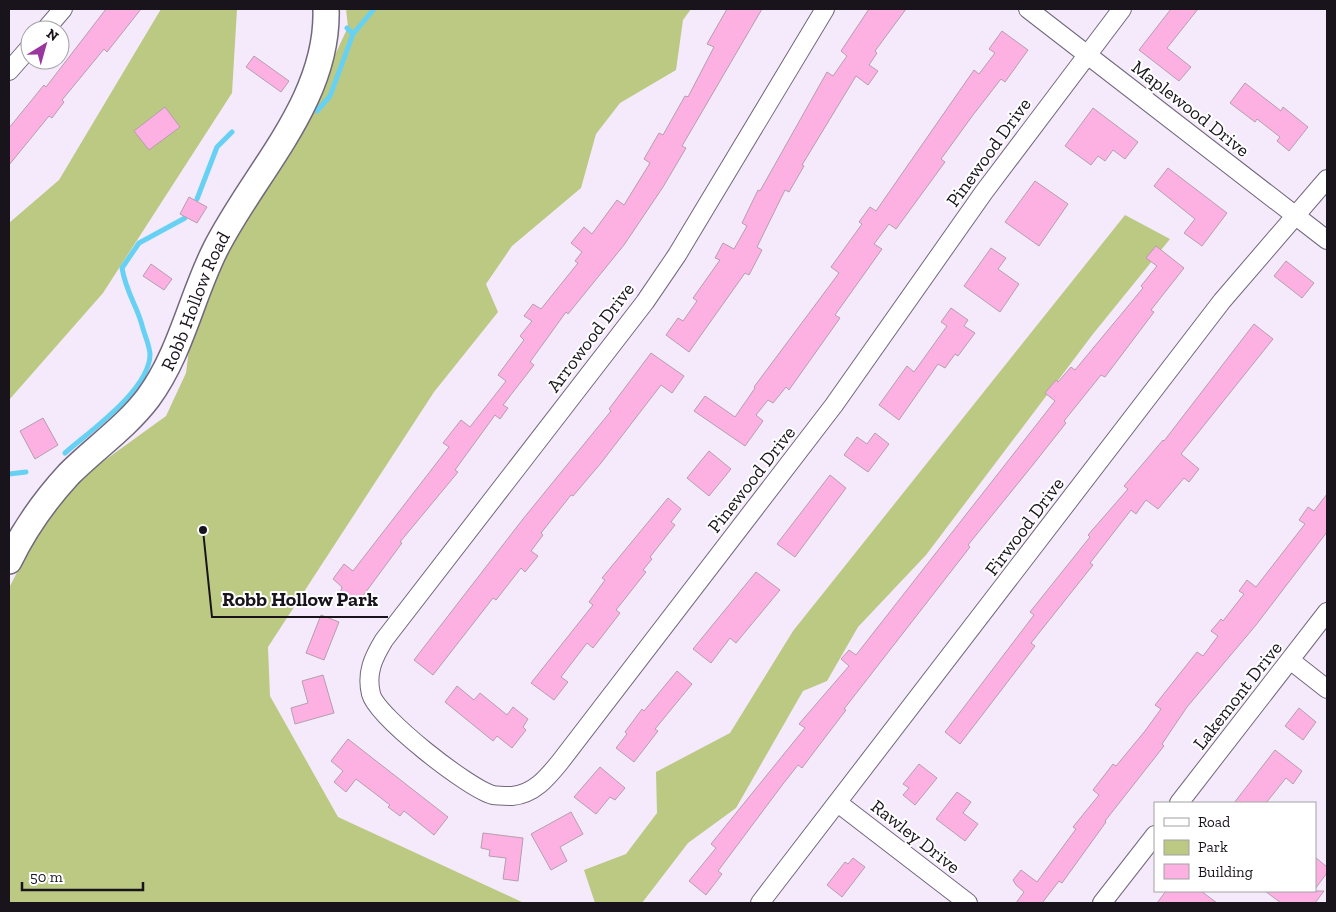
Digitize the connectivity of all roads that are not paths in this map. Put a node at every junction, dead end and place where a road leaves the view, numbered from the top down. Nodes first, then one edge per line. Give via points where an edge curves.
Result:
1 (63, 9) edge
2 (326, 9) edge
3 (825, 9) edge
4 (1028, 9) edge
5 (1122, 9) edge
6 (53, 20) edge
7 (1087, 54) junction
8 (20, 58) edge
9 (9, 71) edge
10 (1327, 179) edge
11 (1296, 216) junction
12 (1327, 240) edge
13 (9, 561) edge
14 (1327, 612) edge
15 (1290, 660) junction
16 (369, 675) joint
17 (1327, 689) edge
18 (1181, 802) edge
19 (838, 803) junction
20 (1154, 836) edge
21 (760, 903) edge
22 (968, 903) edge
23 (1102, 903) edge

1 - 6 street
2 - 13 street, Robb Hollow Road via 327,29 321,60 307,96 216,247 172,357 148,398 69,474 35,516
3 - 16 street, Arrowood Drive via 677,255 384,640 372,659
4 - 7 street, Maplewood Drive
5 - 7 street, Pinewood Drive
7 - 11 street, Maplewood Drive
7 - 16 street, Pinewood Drive via 984,192 834,405 543,783 512,796 493,795 474,786 378,709
8 - 9 street
10 - 11 street, Firwood Drive
11 - 12 street, Maplewood Drive
11 - 19 street, Firwood Drive via 1222,301
14 - 15 street, Lakemont Drive
15 - 17 street
15 - 18 street, Lakemont Drive
19 - 21 street, Firwood Drive
19 - 22 street, Rawley Drive
20 - 23 street

